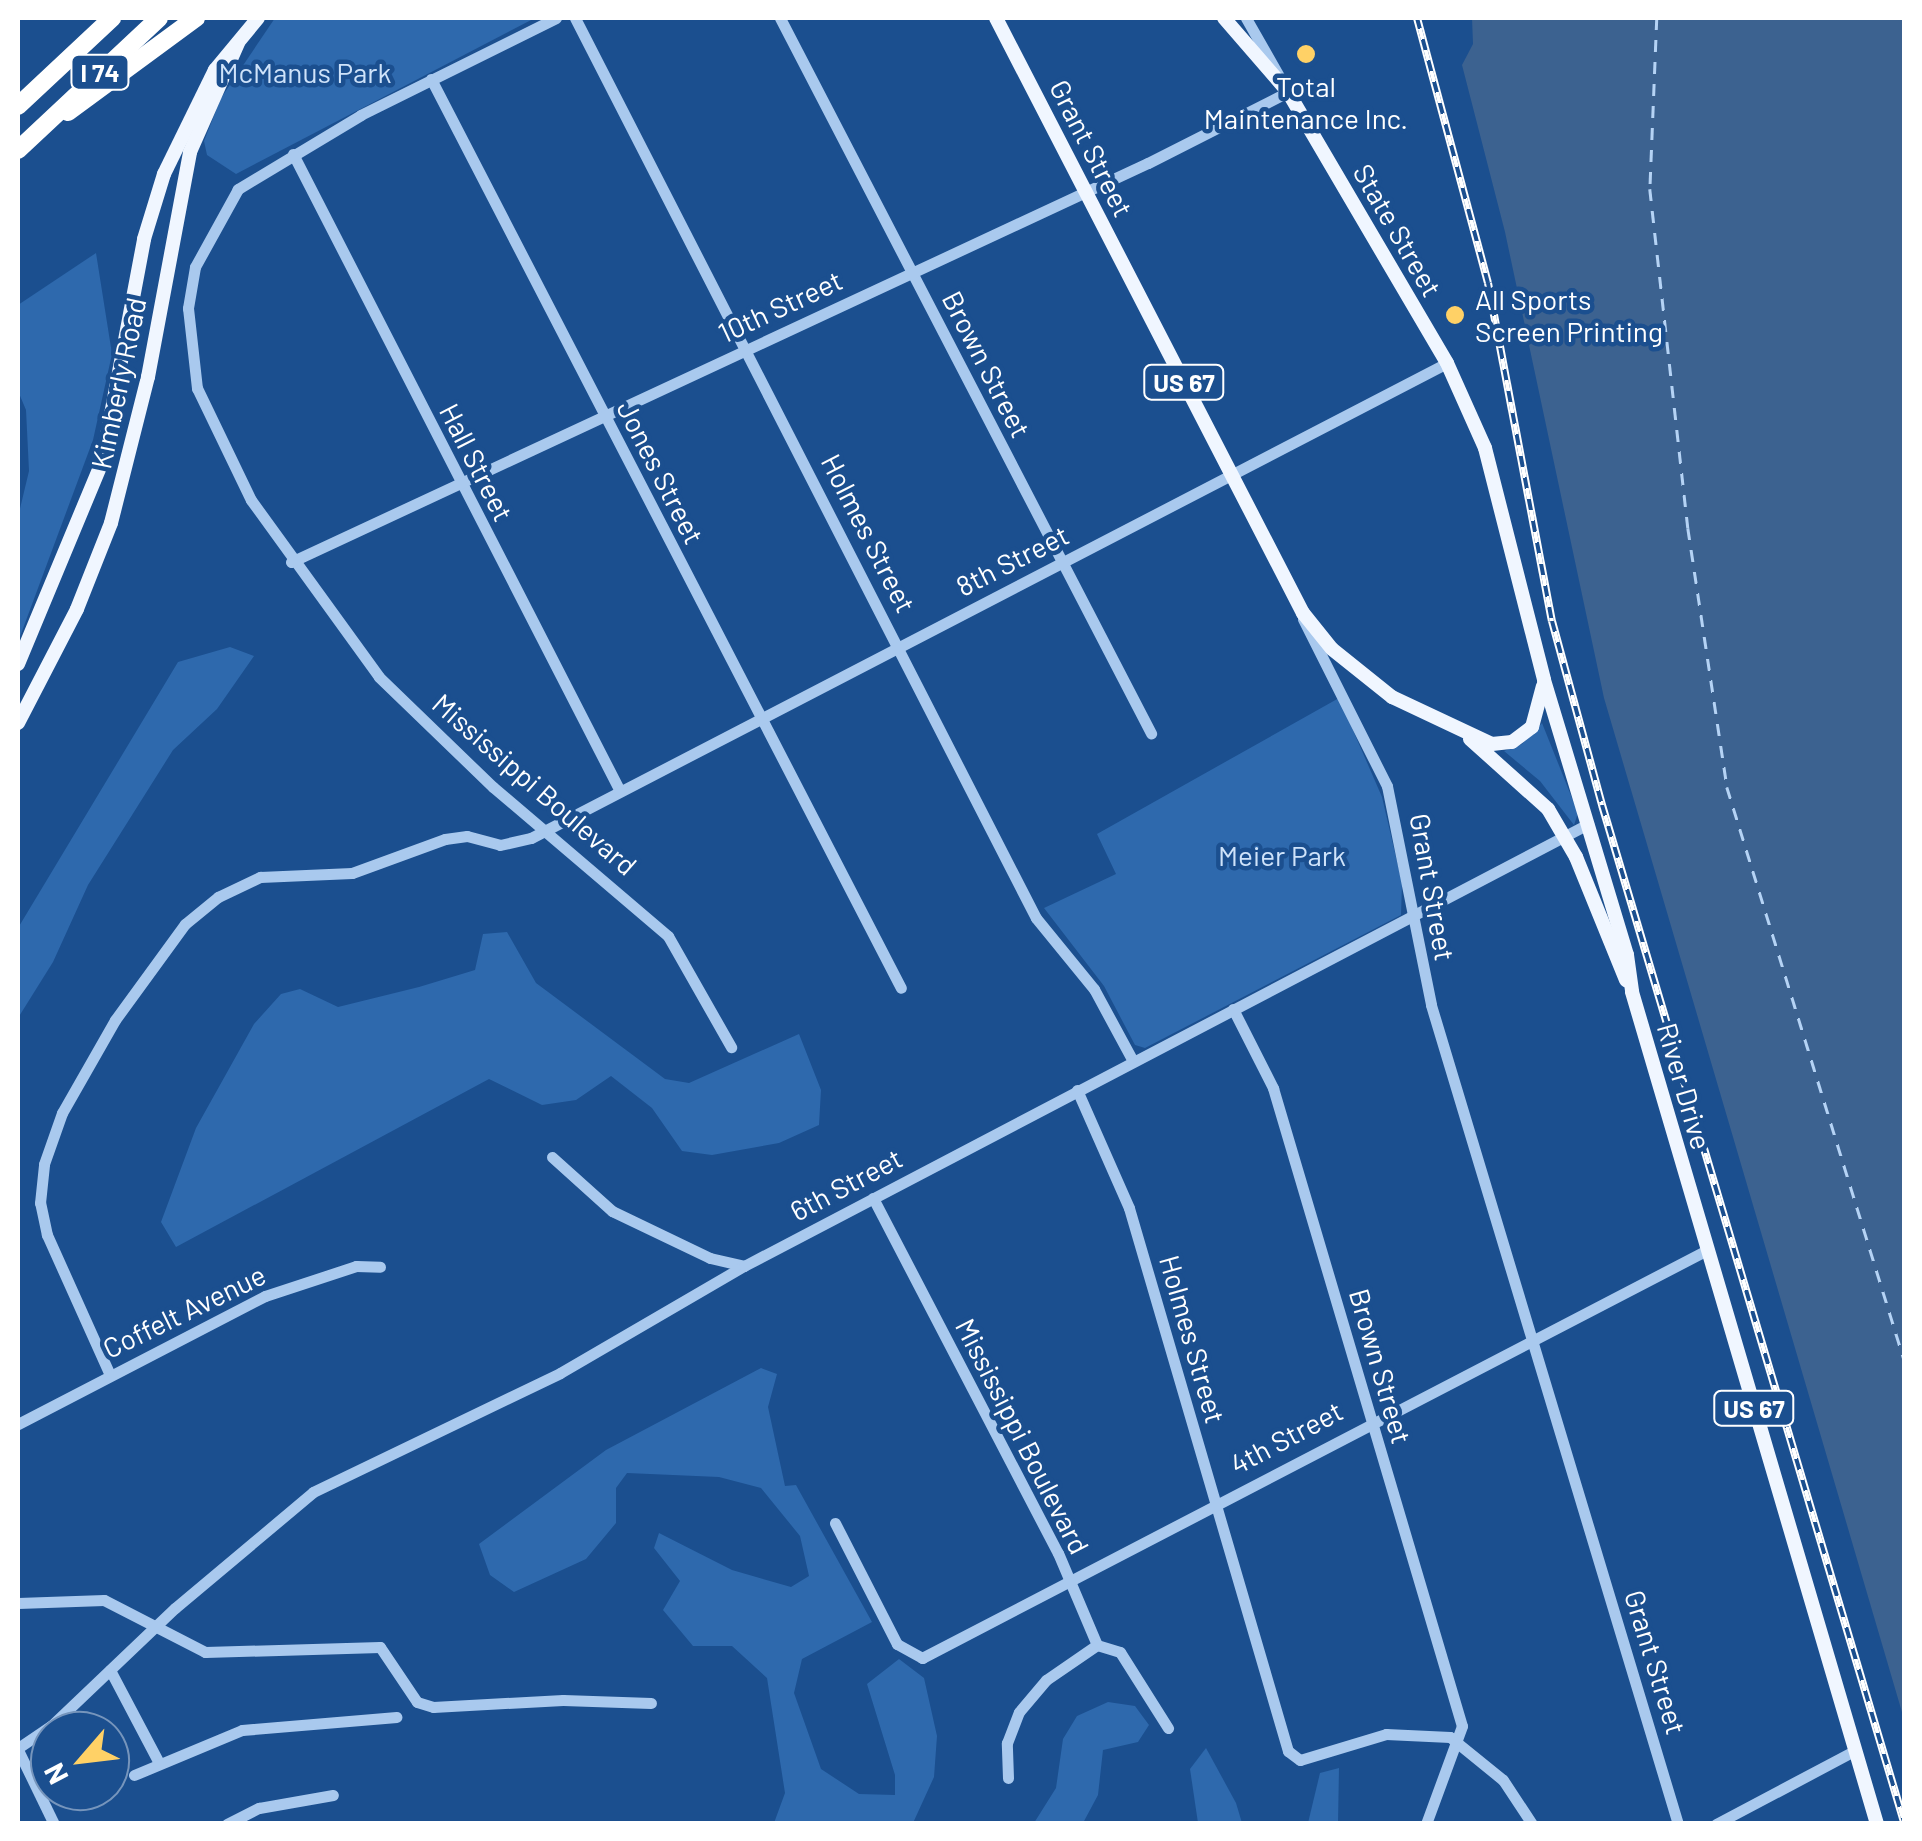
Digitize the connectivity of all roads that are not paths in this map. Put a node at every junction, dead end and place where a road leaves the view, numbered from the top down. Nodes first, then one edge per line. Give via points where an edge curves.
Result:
1 (100, 18) edge
2 (112, 18) edge
3 (160, 18) edge
4 (196, 18) edge
5 (258, 18) edge
6 (556, 18) edge
7 (576, 18) edge
8 (780, 18) edge
9 (996, 18) edge
10 (1224, 18) edge
11 (1246, 18) edge
12 (238, 43) junction
13 (70, 58) junction
14 (431, 79) junction
15 (1288, 92) junction
16 (18, 106) edge
17 (41, 128) junction
18 (18, 150) edge
19 (292, 154) junction
20 (1087, 191) junction
21 (912, 273) junction
22 (746, 350) junction
23 (1447, 363) junction
24 (604, 416) junction
25 (1232, 475) junction
26 (460, 483) junction
27 (290, 562) junction
28 (1062, 563) junction
29 (1282, 572) junction
30 (899, 647) junction
31 (18, 664) edge
32 (1544, 680) junction
33 (760, 719) junction
34 (18, 723) edge
35 (1152, 733) dead end
36 (1466, 735) junction
37 (620, 792) junction
38 (1588, 824) junction
39 (546, 830) junction
40 (1565, 836) junction
41 (1413, 917) junction
42 (901, 988) dead end
43 (1632, 992) junction
44 (1233, 1009) junction
45 (731, 1047) dead end
46 (1133, 1062) junction
47 (1076, 1090) junction
48 (552, 1158) dead end
49 (872, 1198) junction
50 (1707, 1250) junction
51 (744, 1266) junction
52 (380, 1267) dead end
53 (1530, 1339) junction
54 (110, 1375) junction
55 (1370, 1421) junction
56 (18, 1424) edge
57 (1214, 1502) junction
58 (835, 1523) dead end
59 (1069, 1580) junction
60 (18, 1603) edge
61 (155, 1627) junction
62 (1097, 1645) junction
63 (110, 1670) junction
64 (651, 1703) dead end
65 (396, 1717) dead end
66 (1168, 1728) dead end
67 (1460, 1743) junction
68 (18, 1749) edge
69 (1854, 1750) junction
70 (159, 1764) junction
71 (134, 1776) dead end
72 (1008, 1778) dead end
73 (333, 1796) dead end
74 (54, 1824) edge
75 (228, 1824) edge
76 (1426, 1824) edge
77 (1532, 1824) edge
78 (1678, 1824) edge
79 (1716, 1824) edge
80 (1876, 1824) edge

1 - 13 highway
2 - 13 highway, I 74
3 - 17 highway, I 74
4 - 17 highway via 88,102
5 - 12 main road, Kimberly Road
6 - 14 street, Mississippi Boulevard
7 - 22 street, Holmes Street
8 - 21 street, Brown Street
9 - 20 main road, Grant Street / US 67
10 - 15 main road, US 67
11 - 15 street, State Street
12 - 31 main road, Kimberly Road via 198,98 164,174 144,239 102,462
12 - 34 main road, Kimberly Road via 185,170 148,377 111,523 77,609
13 - 16 highway, I 74
14 - 19 street, Mississippi Boulevard
14 - 24 street, Jones Street
15 - 20 street, 10th Street
15 - 23 main road, State Street / US 67
17 - 18 highway, I 74
19 - 26 street, Hall Street
19 - 27 street, Mississippi Boulevard via 249,180 227,204 195,266 188,308 197,388 251,500
20 - 21 street, 10th Street
20 - 25 main road, Grant Street / US 67
21 - 22 street, 10th Street
21 - 28 street, Brown Street
22 - 24 street, 10th Street
22 - 30 street, Holmes Street
23 - 25 street, 8th Street
23 - 32 main road, River Drive / US 67 via 1485,448
24 - 26 street, 10th Street
24 - 33 street, Jones Street
25 - 28 street, 8th Street
25 - 29 main road, Grant Street / US 67
26 - 27 street, 10th Street
26 - 37 street, Hall Street
27 - 39 street, Mississippi Boulevard via 379,677
28 - 30 street, 8th Street
28 - 35 street, Brown Street
29 - 36 main road, US 67 via 1303,613 1362,676
29 - 41 street, Grant Street via 1390,798
30 - 33 street, 8th Street
30 - 46 street, Holmes Street via 1036,918 1094,989
32 - 36 main road via 1536,721 1521,738 1492,744
32 - 38 main road, River Drive / US 67
33 - 37 street, 8th Street
33 - 42 street, Jones Street
36 - 40 main road, US 67 via 1522,781
37 - 39 street, 8th Street
38 - 40 street, 6th Street
38 - 43 main road, River Drive / US 67 via 1628,954
39 - 45 street, Mississippi Boulevard via 668,936
39 - 54 street, 8th Street via 500,846 467,836 446,839 352,873 260,877 229,890 185,924 115,1020 62,1114 44,1164 40,1203 47,1236
40 - 41 street, 6th Street
40 - 43 main road, US 67
41 - 44 street, 6th Street
41 - 53 street, Grant Street via 1431,1005
43 - 50 main road, River Drive / US 67
44 - 46 street, 6th Street
44 - 55 street, Brown Street via 1273,1088
46 - 47 street, 6th Street
47 - 49 street, 6th Street
47 - 57 street, Holmes Street via 1129,1208
48 - 51 street via 612,1210 710,1258
49 - 51 street, 6th Street
49 - 59 street, Mississippi Boulevard
50 - 53 street, 4th Street
50 - 69 main road, River Drive / US 67
51 - 61 street, 6th Street via 544,1382 313,1492
52 - 54 street, Coffelt Avenue via 356,1266 265,1296
53 - 55 street, 4th Street
53 - 78 street, Grant Street
54 - 56 street, Coffelt Avenue
55 - 57 street, 4th Street
55 - 67 street, Brown Street via 1458,1710
57 - 59 street, 4th Street
57 - 67 street, Holmes Street via 1288,1751 1300,1760 1372,1738 1426,1733
58 - 59 street, 4th Street via 894,1639 922,1658
59 - 62 street, Mississippi Boulevard
60 - 61 street via 104,1600
61 - 63 street, 6th Street
61 - 64 street via 205,1652 380,1647 417,1702 433,1707
62 - 66 street via 1120,1652
62 - 72 street via 1046,1680 1019,1712 1007,1742
63 - 68 street, 6th Street
63 - 70 street
65 - 70 street via 257,1727
67 - 76 street via 1440,1773
67 - 77 street via 1503,1780
68 - 74 street
69 - 79 street
69 - 80 main road, River Drive / US 67
70 - 71 street
73 - 75 street via 259,1808

